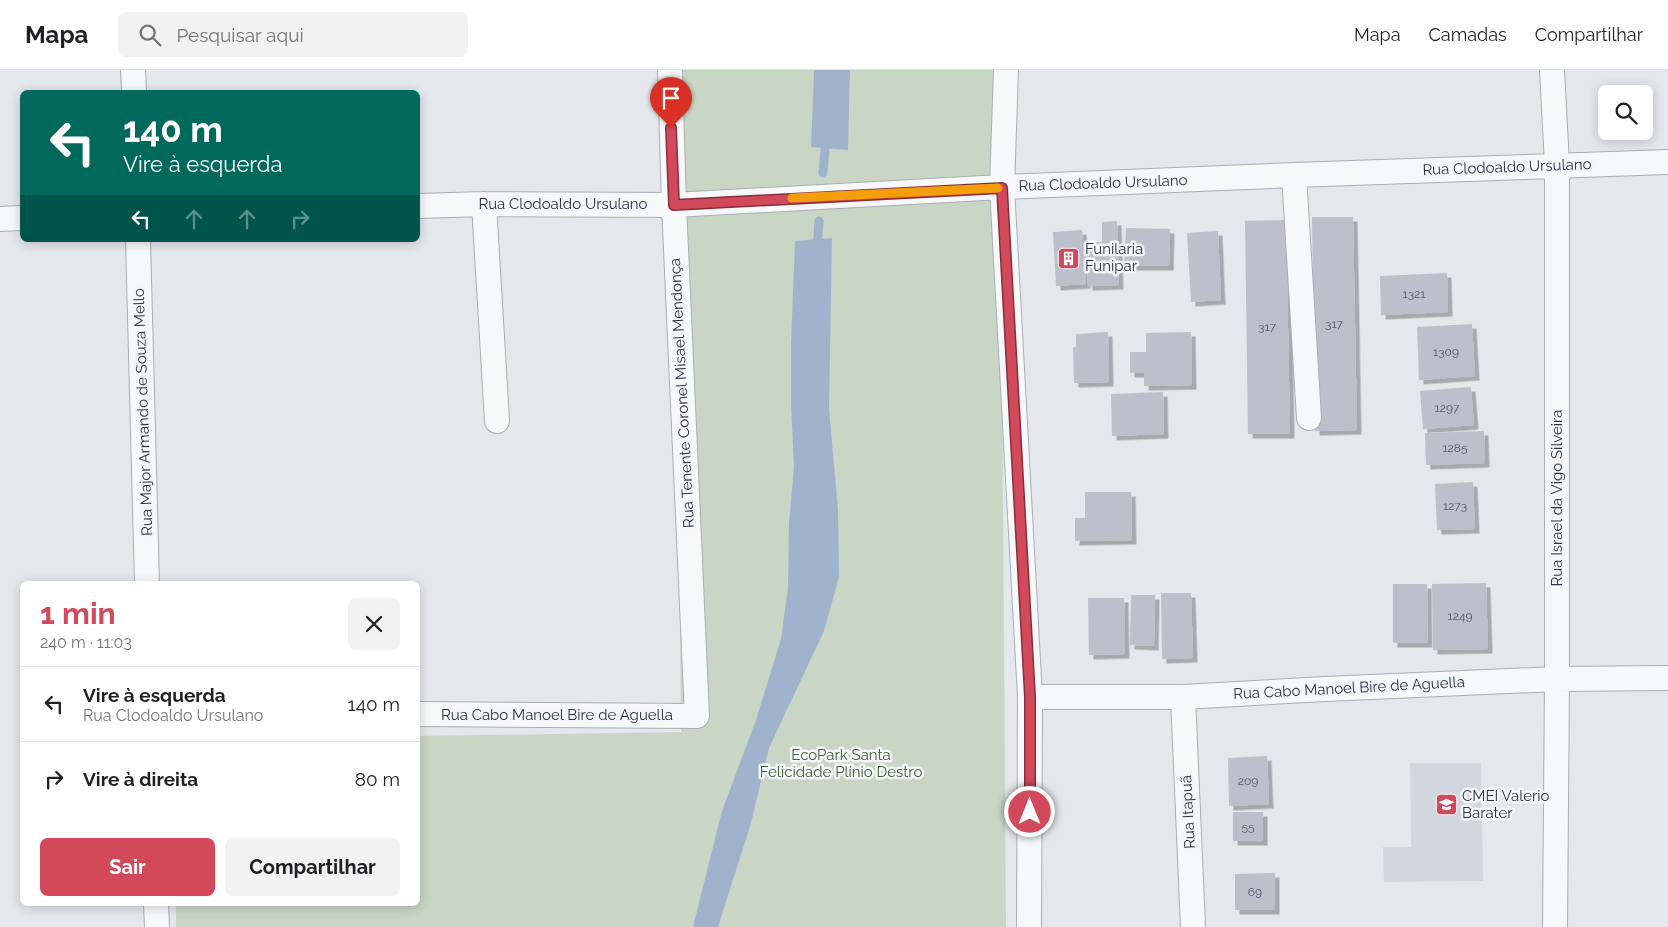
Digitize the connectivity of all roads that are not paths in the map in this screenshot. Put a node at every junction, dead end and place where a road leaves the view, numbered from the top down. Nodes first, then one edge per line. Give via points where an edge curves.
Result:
1 (133, 70) edge
2 (670, 70) edge
3 (1006, 70) edge
4 (1552, 70) edge
5 (134, 90) edge
6 (1668, 162) edge
7 (1557, 166) junction
8 (1294, 175) junction
9 (1002, 188) junction
10 (484, 204) junction
11 (674, 205) junction
12 (420, 206) edge
13 (20, 218) edge
14 (0, 219) edge
15 (138, 242) edge
16 (1308, 418) dead end
17 (497, 421) dead end
18 (147, 581) edge
19 (1668, 678) edge
20 (1557, 679) junction
21 (1030, 697) junction
22 (1183, 697) junction
23 (420, 714) edge
24 (697, 716) joint
25 (156, 906) edge
26 (157, 927) edge
27 (1029, 927) edge
28 (1194, 927) edge
29 (1555, 927) edge

1 - 5 street
2 - 11 street, Rua Tenente Coronel Misael Mendonça
3 - 9 street
4 - 7 street, Rua Israel da Vigo Silveira
6 - 7 street, Rua Clodoaldo Ursulano
7 - 8 street, Rua Clodoaldo Ursulano
7 - 20 street, Rua Israel da Vigo Silveira
8 - 9 street, Rua Clodoaldo Ursulano
8 - 16 street
9 - 11 street, Rua Clodoaldo Ursulano
9 - 21 street
10 - 11 street, Rua Clodoaldo Ursulano
10 - 12 street, Rua Clodoaldo Ursulano
10 - 17 street
11 - 24 street, Rua Tenente Coronel Misael Mendonça
13 - 14 street
15 - 18 street, Rua Major Armando de Souza Mello
19 - 20 street, Rua Cabo Manoel Bire de Aguella
20 - 22 street, Rua Cabo Manoel Bire de Aguella
20 - 29 street, Rua Israel da Vigo Silveira
21 - 22 street, Rua Cabo Manoel Bire de Aguella
21 - 27 street
22 - 28 street, Rua Itapuã
23 - 24 street, Rua Cabo Manoel Bire de Aguella
25 - 26 street

